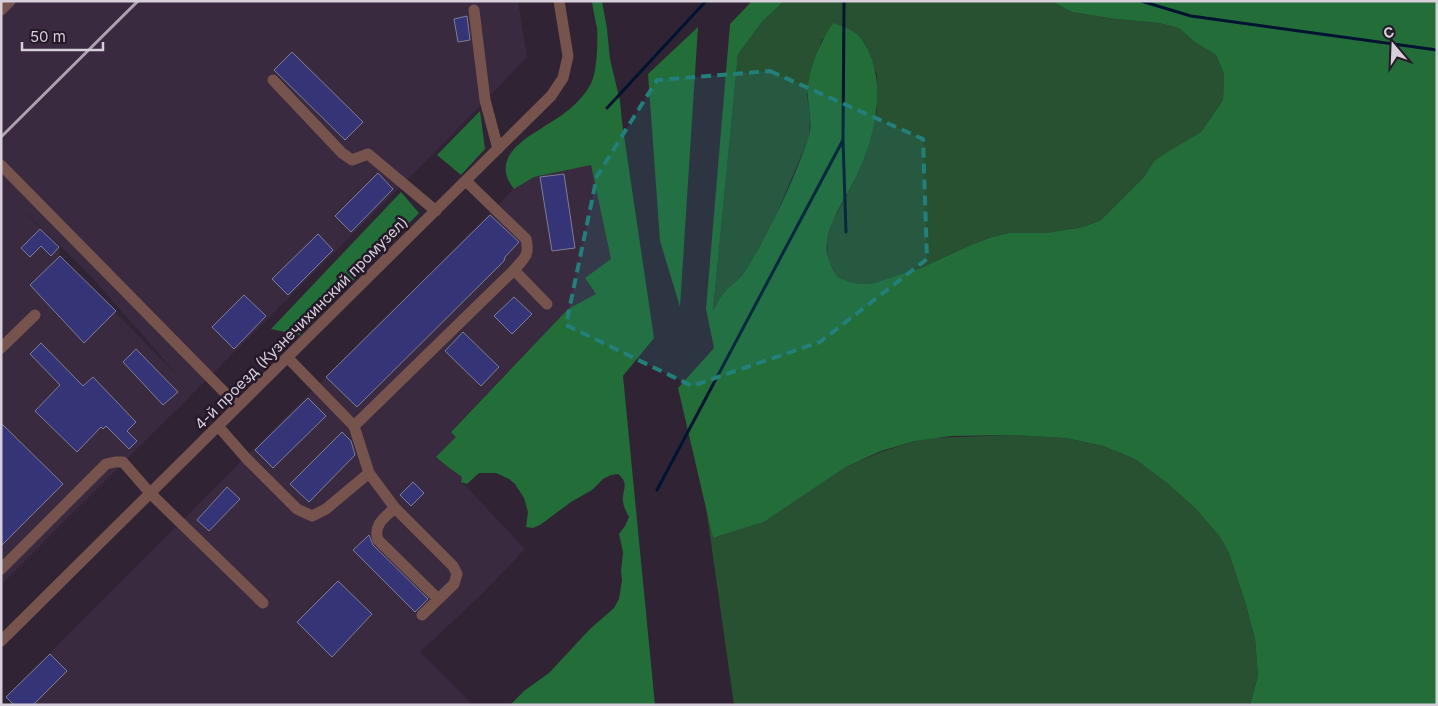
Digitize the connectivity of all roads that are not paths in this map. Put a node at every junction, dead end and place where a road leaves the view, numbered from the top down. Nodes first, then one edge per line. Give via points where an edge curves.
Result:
1 (10, 1) edge
2 (559, 1) edge
3 (1, 10) edge
4 (474, 10) dead end
5 (273, 80) dead end
6 (498, 149) junction
7 (1, 166) edge
8 (466, 181) junction
9 (436, 211) junction
10 (514, 270) junction
11 (547, 304) dead end
12 (35, 315) dead end
13 (1, 348) edge
14 (288, 358) junction
15 (238, 406) junction
16 (218, 426) junction
17 (354, 426) junction
18 (369, 473) junction
19 (150, 493) junction
20 (395, 508) junction
21 (1, 569) edge
22 (438, 599) junction
23 (263, 602) dead end
24 (422, 615) dead end
25 (1, 641) edge

1 - 3 street
2 - 6 street, 4-й проезд (Кузнечихинский промузел) via 568,56 562,78 551,96
4 - 6 street via 484,100
5 - 9 street via 342,153 352,160 368,154
6 - 8 street, 4-й проезд (Кузнечихинский промузел)
7 - 15 street
8 - 9 street, 4-й проезд (Кузнечихинский промузел)
8 - 10 street via 526,239 527,256
9 - 14 street, 4-й проезд (Кузнечихинский промузел)
10 - 11 street
10 - 17 street
12 - 13 street
14 - 15 street, 4-й проезд (Кузнечихинский промузел)
14 - 17 street
15 - 16 street, 4-й проезд (Кузнечихинский промузел)
16 - 18 street via 297,509 312,516 326,509
16 - 19 street, 4-й проезд (Кузнечихинский промузел)
17 - 18 street
18 - 20 street
19 - 21 street via 123,462 106,464
19 - 23 street
19 - 25 street, 4-й проезд (Кузнечихинский промузел)
20 - 22 street via 458,574 454,584
20 - 22 street via 377,525 378,540
22 - 24 street

